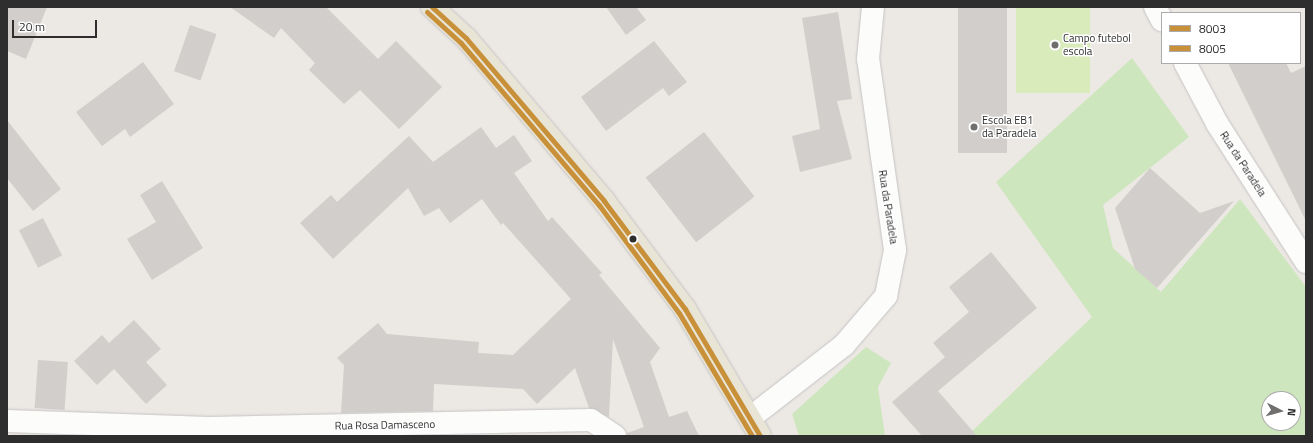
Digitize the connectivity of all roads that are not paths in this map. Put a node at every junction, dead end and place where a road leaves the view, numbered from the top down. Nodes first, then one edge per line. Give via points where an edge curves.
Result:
1 (432, 7) edge
2 (873, 7) edge
3 (1155, 7) edge
4 (1161, 18) edge
5 (1186, 64) edge
6 (1306, 262) edge
7 (7, 421) edge
8 (755, 427) edge
9 (615, 436) edge

1 - 8 main road via 466,38 604,201 685,309
2 - 8 street, Rua da Paradela via 868,59 895,250 886,296 844,345
3 - 4 street
5 - 6 street, Rua da Paradela via 1218,125
7 - 9 street, Rua Rosa Damasceno via 209,428 591,420

